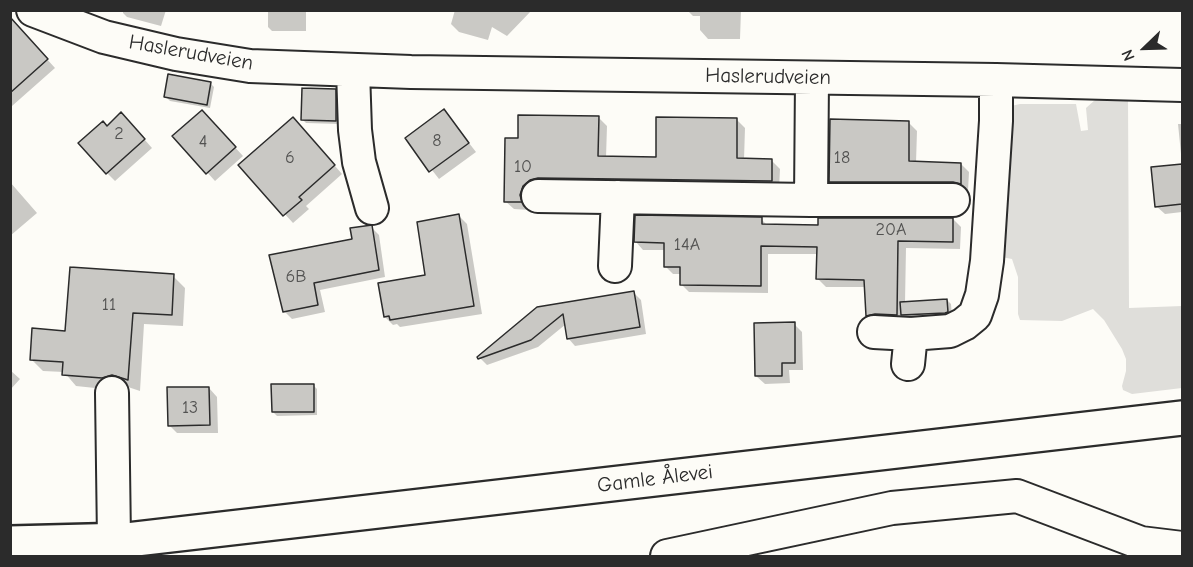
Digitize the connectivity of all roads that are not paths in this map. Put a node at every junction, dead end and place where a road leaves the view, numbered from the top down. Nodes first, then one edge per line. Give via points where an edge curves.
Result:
1 (33, 10) edge
2 (353, 71) junction
3 (812, 79) junction
4 (996, 80) junction
5 (1182, 85) edge
6 (538, 196) dead end
7 (618, 197) junction
8 (811, 200) junction
9 (953, 200) dead end
10 (372, 208) dead end
11 (615, 266) dead end
12 (874, 332) dead end
13 (112, 393) dead end
14 (1182, 418) edge
15 (10, 543) edge
16 (123, 546) edge
17 (1182, 548) edge
18 (667, 556) edge

1 - 2 street, Haslerudveien via 104,37 176,54 250,66
2 - 3 street, Haslerudveien
2 - 10 street via 359,162
3 - 4 street, Haslerudveien
3 - 8 street
4 - 5 street, Haslerudveien
4 - 12 street via 987,261 975,315 909,349
6 - 7 street
7 - 8 street
7 - 11 street
8 - 9 street
13 - 16 street
14 - 16 main road, Gamle Ålevei
15 - 16 main road, Gamle Ålevei
17 - 18 street via 1141,543 1017,496 892,508

